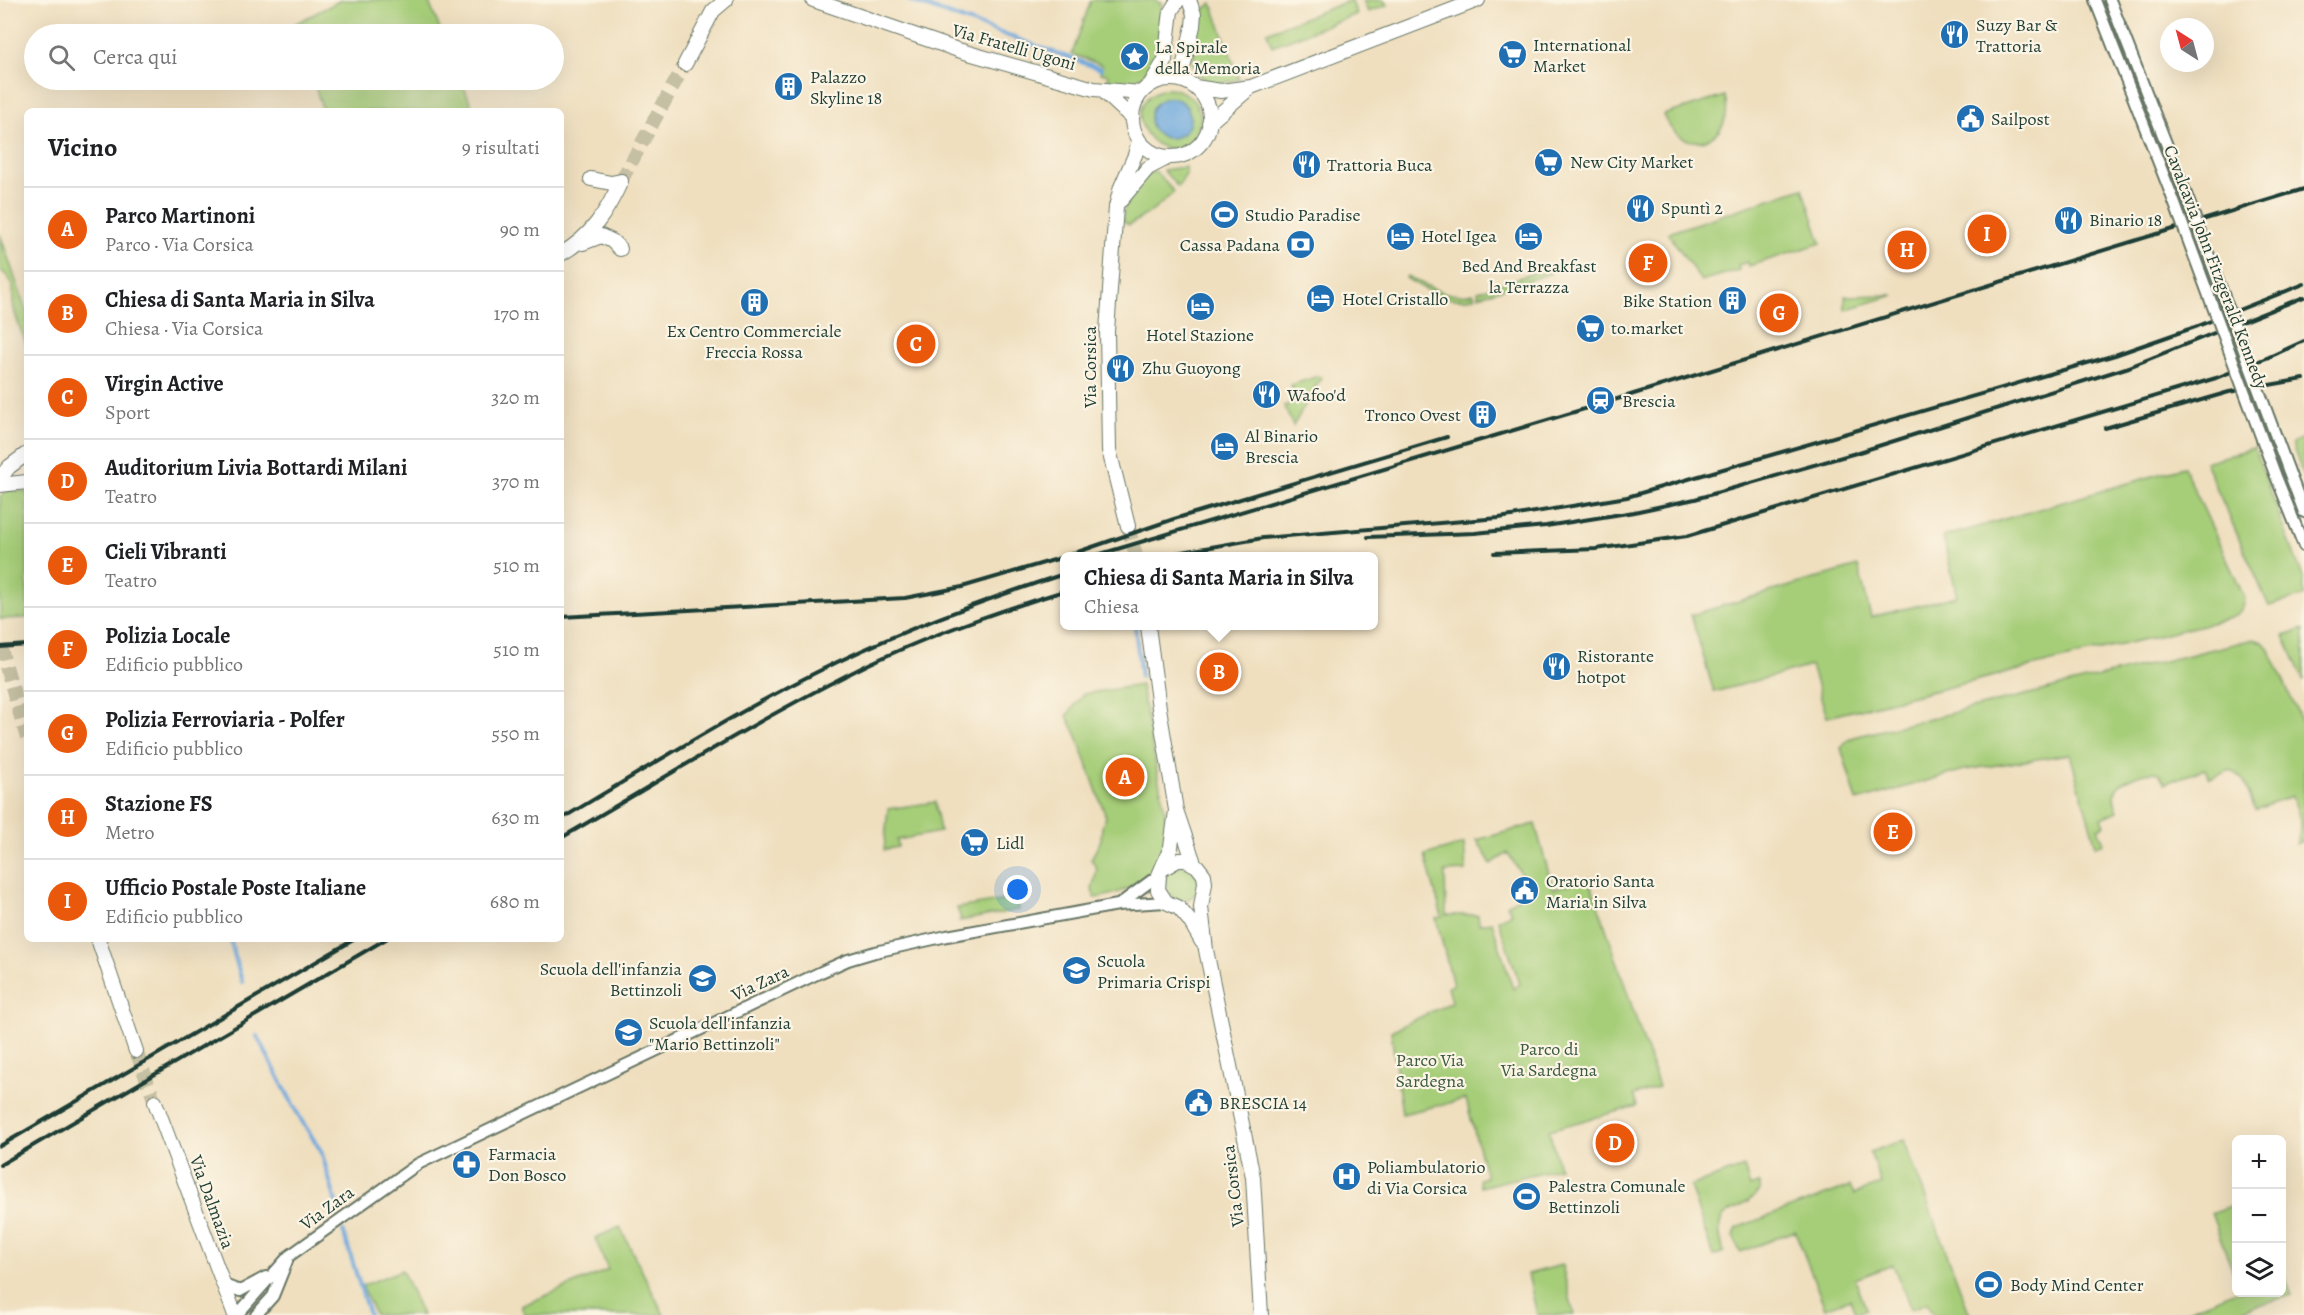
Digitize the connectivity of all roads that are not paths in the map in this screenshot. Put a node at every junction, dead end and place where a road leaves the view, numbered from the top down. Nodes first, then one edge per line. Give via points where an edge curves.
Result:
1 (726, 0) edge
2 (813, 0) edge
3 (1178, 0) edge
4 (1184, 0) edge
5 (1189, 0) edge
6 (1478, 0) edge
7 (2095, 0) edge
8 (2110, 0) edge
9 (713, 6) edge
10 (1190, 31) junction
11 (685, 64) tunnel mouth
12 (1180, 80) junction
13 (1195, 87) junction
14 (1251, 87) junction
15 (1145, 89) junction
16 (1103, 91) junction
17 (1132, 118) junction
18 (1209, 123) junction
19 (1138, 141) junction
20 (1169, 157) junction
21 (591, 179) dead end
22 (1116, 207) junction
23 (576, 246) junction
24 (620, 249) dead end
25 (564, 252) edge
26 (24, 456) edge
27 (0, 478) edge
28 (24, 481) edge
29 (0, 485) edge
30 (2304, 512) edge
31 (1128, 526) tunnel mouth
32 (2304, 546) edge
33 (1149, 630) edge
34 (1176, 810) junction
35 (1194, 863) junction
36 (1161, 871) junction
37 (1202, 896) junction
38 (1118, 905) junction
39 (1173, 905) junction
40 (99, 942) edge
41 (1206, 950) junction
42 (136, 1052) tunnel mouth
43 (155, 1102) tunnel mouth
44 (288, 1256) junction
45 (274, 1272) junction
46 (224, 1285) junction
47 (273, 1296) junction
48 (236, 1315) edge
49 (256, 1315) edge
50 (269, 1315) edge
51 (1262, 1315) edge

1 - 9 main road
2 - 16 main road, Via Fratelli Ugoni via 958,50
3 - 15 main road via 1171,11 1165,60
4 - 10 main road
5 - 10 main road via 1194,14
6 - 14 main road
7 - 32 street, Cavalcavia John Fitzgerald Kennedy, bridge
8 - 30 street, Cavalcavia John Fitzgerald Kennedy, bridge
9 - 11 main road
10 - 12 main road
12 - 13 main road
12 - 15 main road via 1159,81
13 - 14 main road via 1221,91
13 - 18 main road via 1208,107
14 - 18 main road
15 - 16 main road, Via Fratelli Ugoni
15 - 17 main road via 1134,105
16 - 17 main road, Via Fratelli Ugoni
17 - 19 main road
18 - 20 main road via 1195,149
19 - 20 main road via 1150,151
19 - 22 main road, Via Corsica
20 - 22 main road via 1148,168
21 - 23 main road via 621,181 601,219
22 - 31 main road, Via Corsica via 1107,332 1109,450
23 - 24 main road via 602,236
23 - 25 main road
26 - 27 main road
28 - 29 main road
33 - 34 main road, Via Corsica
34 - 35 main road, Via Corsica
34 - 36 main road, Via Corsica via 1171,847
35 - 36 main road via 1178,860
35 - 37 main road, Via Corsica via 1204,875
36 - 38 street, Via Zara
36 - 39 main road, Via Corsica via 1158,890
37 - 39 main road via 1192,905
37 - 41 main road, Via Corsica
38 - 39 street, Via Zara
38 - 44 street, Via Zara via 947,936 848,960 417,1164
39 - 41 main road, Via Corsica via 1196,929
40 - 42 main road
41 - 51 main road, Via Corsica via 1253,1177
43 - 46 main road, Via Dalmazia
44 - 45 street, Via Zara
44 - 47 street
45 - 46 street, Via Zara via 240,1292
45 - 48 street, Via Zara
46 - 48 main road, Via Dalmazia
47 - 49 street
47 - 50 street

